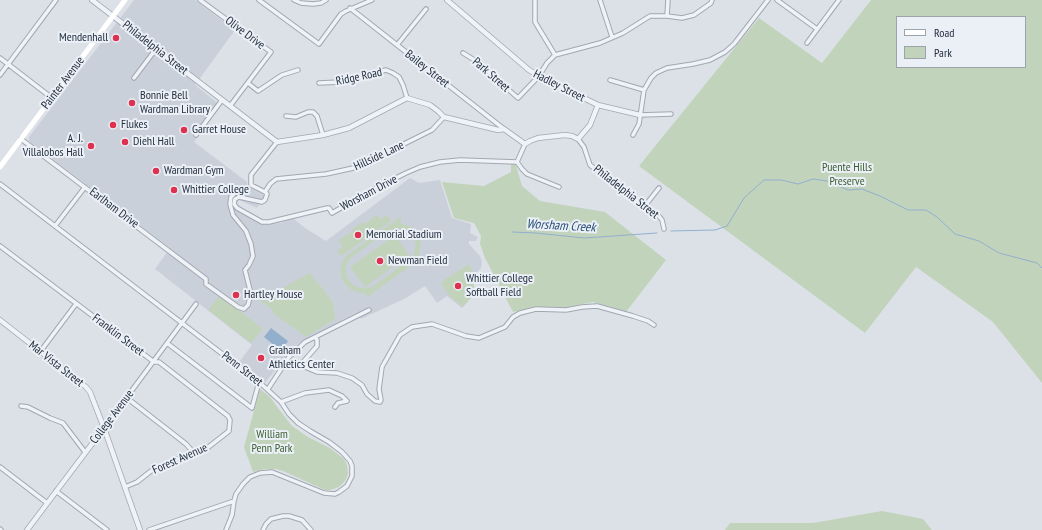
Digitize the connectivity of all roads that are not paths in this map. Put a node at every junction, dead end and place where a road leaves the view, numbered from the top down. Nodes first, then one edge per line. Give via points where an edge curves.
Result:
1 (56, 0) edge
2 (92, 0) edge
3 (125, 0) edge
4 (200, 0) edge
5 (294, 0) edge
6 (326, 0) edge
7 (372, 0) edge
8 (447, 0) edge
9 (535, 0) edge
10 (600, 0) edge
11 (668, 0) edge
12 (712, 0) edge
13 (768, 0) edge
14 (777, 0) edge
15 (839, 0) edge
16 (261, 1) edge
17 (350, 8) junction
18 (426, 9) dead end
19 (113, 16) junction
20 (667, 16) junction
21 (817, 29) junction
22 (612, 37) junction
23 (806, 43) dead end
24 (397, 45) junction
25 (156, 49) junction
26 (463, 53) dead end
27 (555, 55) junction
28 (0, 58) edge
29 (8, 64) junction
30 (298, 70) dead end
31 (0, 76) edge
32 (539, 76) junction
33 (134, 78) dead end
34 (610, 80) dead end
35 (248, 83) junction
36 (319, 83) dead end
37 (644, 90) junction
38 (52, 98) junction
39 (407, 98) junction
40 (222, 100) junction
41 (598, 105) junction
42 (230, 106) junction
43 (671, 114) dead end
44 (640, 115) junction
45 (286, 116) dead end
46 (444, 117) junction
47 (504, 129) junction
48 (196, 135) dead end
49 (323, 135) junction
50 (634, 135) dead end
51 (21, 139) junction
52 (578, 139) junction
53 (277, 142) junction
54 (525, 144) junction
55 (517, 162) junction
56 (0, 167) edge
57 (0, 184) edge
58 (85, 187) junction
59 (559, 187) dead end
60 (659, 188) dead end
61 (265, 192) junction
62 (243, 197) junction
63 (644, 207) junction
64 (55, 226) junction
65 (664, 229) dead end
66 (0, 246) edge
67 (76, 304) junction
68 (196, 304) dead end
69 (369, 310) dead end
70 (0, 320) edge
71 (183, 322) junction
72 (654, 325) dead end
73 (315, 337) junction
74 (167, 343) junction
75 (40, 352) junction
76 (154, 362) junction
77 (259, 382) junction
78 (268, 389) junction
79 (127, 398) junction
80 (281, 402) junction
81 (21, 406) dead end
82 (335, 407) dead end
83 (230, 425) joint
84 (104, 428) junction
85 (85, 452) junction
86 (193, 452) junction
87 (0, 467) edge
88 (125, 487) junction
89 (56, 491) junction
90 (234, 501) junction
91 (47, 503) junction
92 (27, 530) edge
93 (107, 530) edge
94 (140, 530) edge
95 (149, 530) edge
96 (226, 530) edge
97 (263, 530) edge
98 (312, 530) edge

1 - 29 street
2 - 19 street, Philadelphia Street
3 - 19 main road, Painter Avenue
4 - 35 street, Olive Drive via 271,52
5 - 6 street via 313,4
7 - 17 street
8 - 32 street, Hadley Street
9 - 27 street via 535,22
10 - 22 street
11 - 20 street
12 - 20 street via 694,15 682,18
13 - 37 street via 725,52 710,60 667,68 656,73
14 - 21 street
15 - 21 street
16 - 17 street via 319,44 341,14
17 - 24 street, Bailey Street
18 - 24 street
19 - 25 street, Philadelphia Street
19 - 38 main road, Painter Avenue
20 - 22 street via 650,16
21 - 23 street
22 - 27 street via 600,43
24 - 47 street, Bailey Street
25 - 33 street
25 - 40 street, Philadelphia Street
26 - 32 street, Park Street via 476,61 518,98
27 - 32 street
28 - 29 street
29 - 31 street
29 - 38 street
30 - 35 street via 282,75 258,91
32 - 41 street, Hadley Street
34 - 37 street
35 - 42 street
36 - 39 street, Ridge Road via 348,80 386,70 399,77
37 - 44 street
38 - 51 main road, Painter Avenue
39 - 46 street via 430,105
39 - 49 street via 350,128
40 - 42 street, Philadelphia Street
40 - 48 street
41 - 44 street, Hadley Street
41 - 52 street via 590,125
42 - 53 street, Philadelphia Street
43 - 44 street, Hadley Street
44 - 50 street
45 - 49 street via 296,117 313,112 317,116
46 - 47 street via 498,130
46 - 61 street, Hillside Lane via 432,130 358,167 319,176 276,179
47 - 54 street
49 - 53 street
51 - 56 main road, Painter Avenue
51 - 58 street, Earlham Drive
52 - 54 street via 565,135 538,138
52 - 63 street, Philadelphia Street via 584,147 590,165
53 - 61 street via 251,176 251,185
54 - 55 street
55 - 59 street via 527,174
55 - 62 street, Worsham Drive via 440,162 406,173 332,213 327,208 269,222 262,222 236,207 235,199
57 - 64 street, Penn Street
58 - 62 street, Earlham Drive via 206,279 206,284 244,309 250,299 245,270 253,256 246,231 232,213 230,204 234,193 240,192
58 - 64 street
60 - 63 street
61 - 62 street via 267,194 262,202
63 - 65 street, Philadelphia Street via 660,218
64 - 71 street, Penn Street
66 - 67 street, Franklin Street
67 - 75 street
67 - 76 street, Franklin Street
68 - 71 street, College Avenue
69 - 73 street
70 - 75 street, Mar Vista Street
71 - 74 street, College Avenue
71 - 77 street, Penn Street
72 - 73 street via 597,306 520,312 505,327 479,338 432,324 412,327 400,335 382,367 378,388 380,402 375,401 362,385 352,378 337,373 317,372 305,367 304,361 317,346
73 - 78 street via 305,342 290,357
74 - 76 street, College Avenue
74 - 77 street via 252,408
75 - 84 street, Mar Vista Street via 86,387
76 - 79 street, College Avenue
76 - 83 street, Franklin Street via 159,362 228,416
77 - 78 street, Penn Street
78 - 80 street, Penn Street
79 - 84 street, College Avenue
79 - 86 street
80 - 82 street via 329,390 347,401 338,403
80 - 90 street, Penn Street via 303,427 329,442 346,456 352,466 350,482 339,492 330,494 265,472 246,481
81 - 85 street via 63,423
83 - 86 street, Forest Avenue via 229,431 206,450
84 - 85 street, College Avenue
84 - 88 street, Mar Vista Street
85 - 89 street, College Avenue
86 - 88 street, Forest Avenue via 151,471 137,482
87 - 91 street
88 - 94 street, Mar Vista Street
89 - 91 street, College Avenue
89 - 93 street
90 - 95 street
90 - 96 street
91 - 92 street, College Avenue
97 - 98 street via 271,519 283,516 302,520

